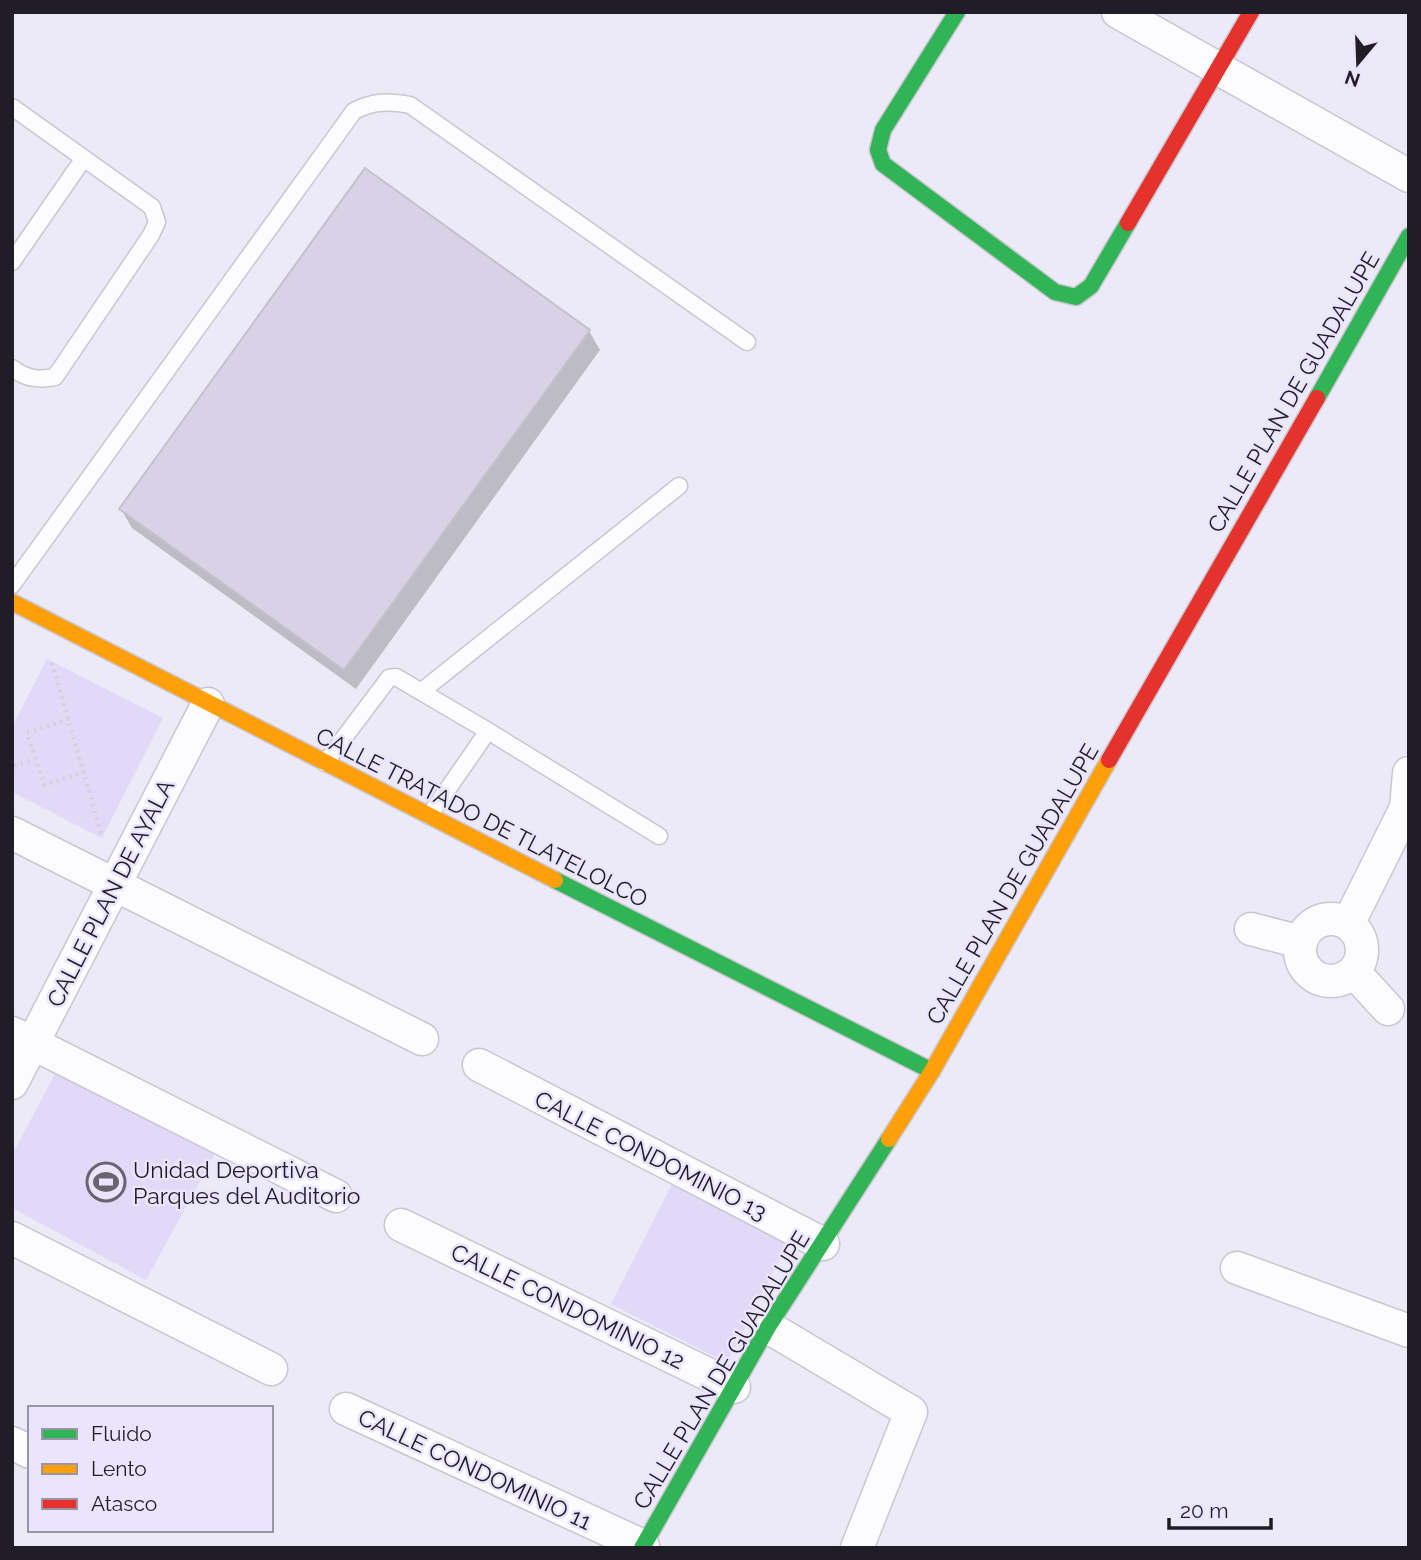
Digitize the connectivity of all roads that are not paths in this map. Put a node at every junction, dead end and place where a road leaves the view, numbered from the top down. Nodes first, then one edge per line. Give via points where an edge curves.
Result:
1 (957, 12) edge
2 (1118, 12) edge
3 (1251, 12) edge
4 (1217, 68) junction
5 (12, 107) edge
6 (84, 158) junction
7 (1409, 176) edge
8 (1409, 236) edge
9 (12, 262) edge
10 (747, 342) dead end
11 (12, 368) edge
12 (679, 486) dead end
13 (12, 585) edge
14 (12, 602) edge
15 (422, 691) junction
16 (208, 704) junction
17 (488, 731) junction
18 (325, 763) junction
19 (1409, 773) edge
20 (1407, 809) edge
21 (429, 816) junction
22 (12, 832) edge
23 (659, 836) dead end
24 (115, 885) junction
25 (1348, 924) junction
26 (1251, 929) dead end
27 (1301, 942) junction
28 (1354, 972) junction
29 (1388, 1009) dead end
30 (22, 1038) edge
31 (422, 1040) dead end
32 (479, 1065) dead end
33 (932, 1071) junction
34 (12, 1083) edge
35 (336, 1196) dead end
36 (401, 1225) dead end
37 (12, 1238) edge
38 (823, 1244) junction
39 (1237, 1268) dead end
40 (768, 1327) junction
41 (1409, 1331) edge
42 (271, 1369) dead end
43 (734, 1387) junction
44 (346, 1409) dead end
45 (12, 1443) edge
46 (28, 1451) edge
47 (642, 1547) edge
48 (858, 1548) edge

1 - 4 street via 883,130 877,155 883,166 1065,296 1076,297 1091,286
2 - 4 street
3 - 4 street
4 - 7 street
5 - 6 lane
6 - 9 lane
6 - 11 lane via 152,207 157,222 55,377 38,380
8 - 33 street, CALLE PLAN DE GUADALUPE
10 - 13 lane via 410,105 364,105 354,111
12 - 15 lane
14 - 16 street, CALLE TRATADO DE TLATELOLCO
15 - 17 lane
15 - 18 lane via 389,678
16 - 18 street, CALLE TRATADO DE TLATELOLCO
16 - 24 street, CALLE PLAN DE AYALA
17 - 21 lane
17 - 23 lane
18 - 21 street, CALLE TRATADO DE TLATELOLCO
19 - 20 street
20 - 25 street
21 - 33 street, CALLE TRATADO DE TLATELOLCO
22 - 24 street
24 - 30 street, CALLE PLAN DE AYALA
24 - 31 street
25 - 27 street via 1324,919 1311,926
25 - 28 street via 1362,944 1360,965
26 - 27 street
27 - 28 street via 1306,969 1322,980 1345,979
28 - 29 street
30 - 34 street, CALLE PLAN DE AYALA
30 - 35 street
32 - 38 street, CALLE CONDOMINIO 13
33 - 38 street, CALLE PLAN DE GUADALUPE
36 - 43 street, CALLE CONDOMINIO 12
37 - 42 street
38 - 40 street, CALLE PLAN DE GUADALUPE
39 - 41 street
40 - 43 street, CALLE PLAN DE GUADALUPE
40 - 48 street via 911,1412
43 - 47 street, CALLE PLAN DE GUADALUPE
44 - 47 street, CALLE CONDOMINIO 11
45 - 46 street

